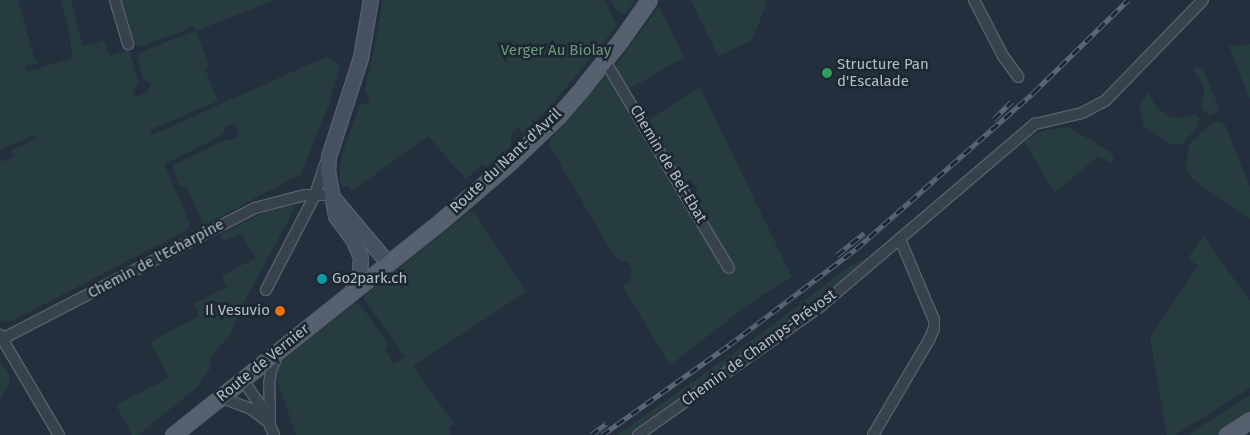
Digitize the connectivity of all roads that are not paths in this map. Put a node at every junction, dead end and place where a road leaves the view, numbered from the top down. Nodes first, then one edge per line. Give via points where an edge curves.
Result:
1 (115, 0) edge
2 (371, 0) edge
3 (649, 0) edge
4 (974, 0) edge
5 (1203, 0) edge
6 (128, 44) dead end
7 (605, 61) junction
8 (1018, 77) dead end
9 (329, 157) junction
10 (315, 195) junction
11 (331, 196) junction
12 (900, 239) junction
13 (388, 263) junction
14 (729, 268) dead end
15 (266, 290) dead end
16 (353, 290) junction
17 (1, 337) edge
18 (280, 348) junction
19 (242, 379) junction
20 (220, 397) junction
21 (1250, 420) edge
22 (270, 424) junction
23 (59, 435) edge
24 (173, 435) edge
25 (274, 435) edge
26 (638, 435) edge
27 (873, 435) edge
28 (1227, 435) edge

1 - 6 street
2 - 9 street via 361,58
3 - 7 main road, Route du Nant-d'Avril
4 - 8 street via 1003,56
5 - 12 street, Chemin de Champs-Prévost via 1106,100 1082,114 1040,121 1030,127
7 - 13 main road, Route du Nant-d'Avril via 559,115 521,152
7 - 14 street, Chemin de Bel-Ebat
9 - 10 street
9 - 11 street
10 - 11 street, Chemin de l'Echarpine
10 - 15 street
10 - 17 street, Chemin de l'Echarpine via 278,200 255,208
11 - 13 street
11 - 16 street via 336,216 354,241 361,258 360,274
12 - 26 street, Chemin de Champs-Prévost via 805,318
12 - 27 street via 934,320 934,328
13 - 16 main road, Route de Vernier
16 - 18 main road, Route de Vernier
17 - 23 street
18 - 19 main road, Route de Vernier
18 - 22 street via 269,385
19 - 20 main road, Route de Vernier
19 - 22 street
20 - 22 street via 251,409
20 - 24 main road, Route de Vernier
21 - 28 main road
22 - 25 street

